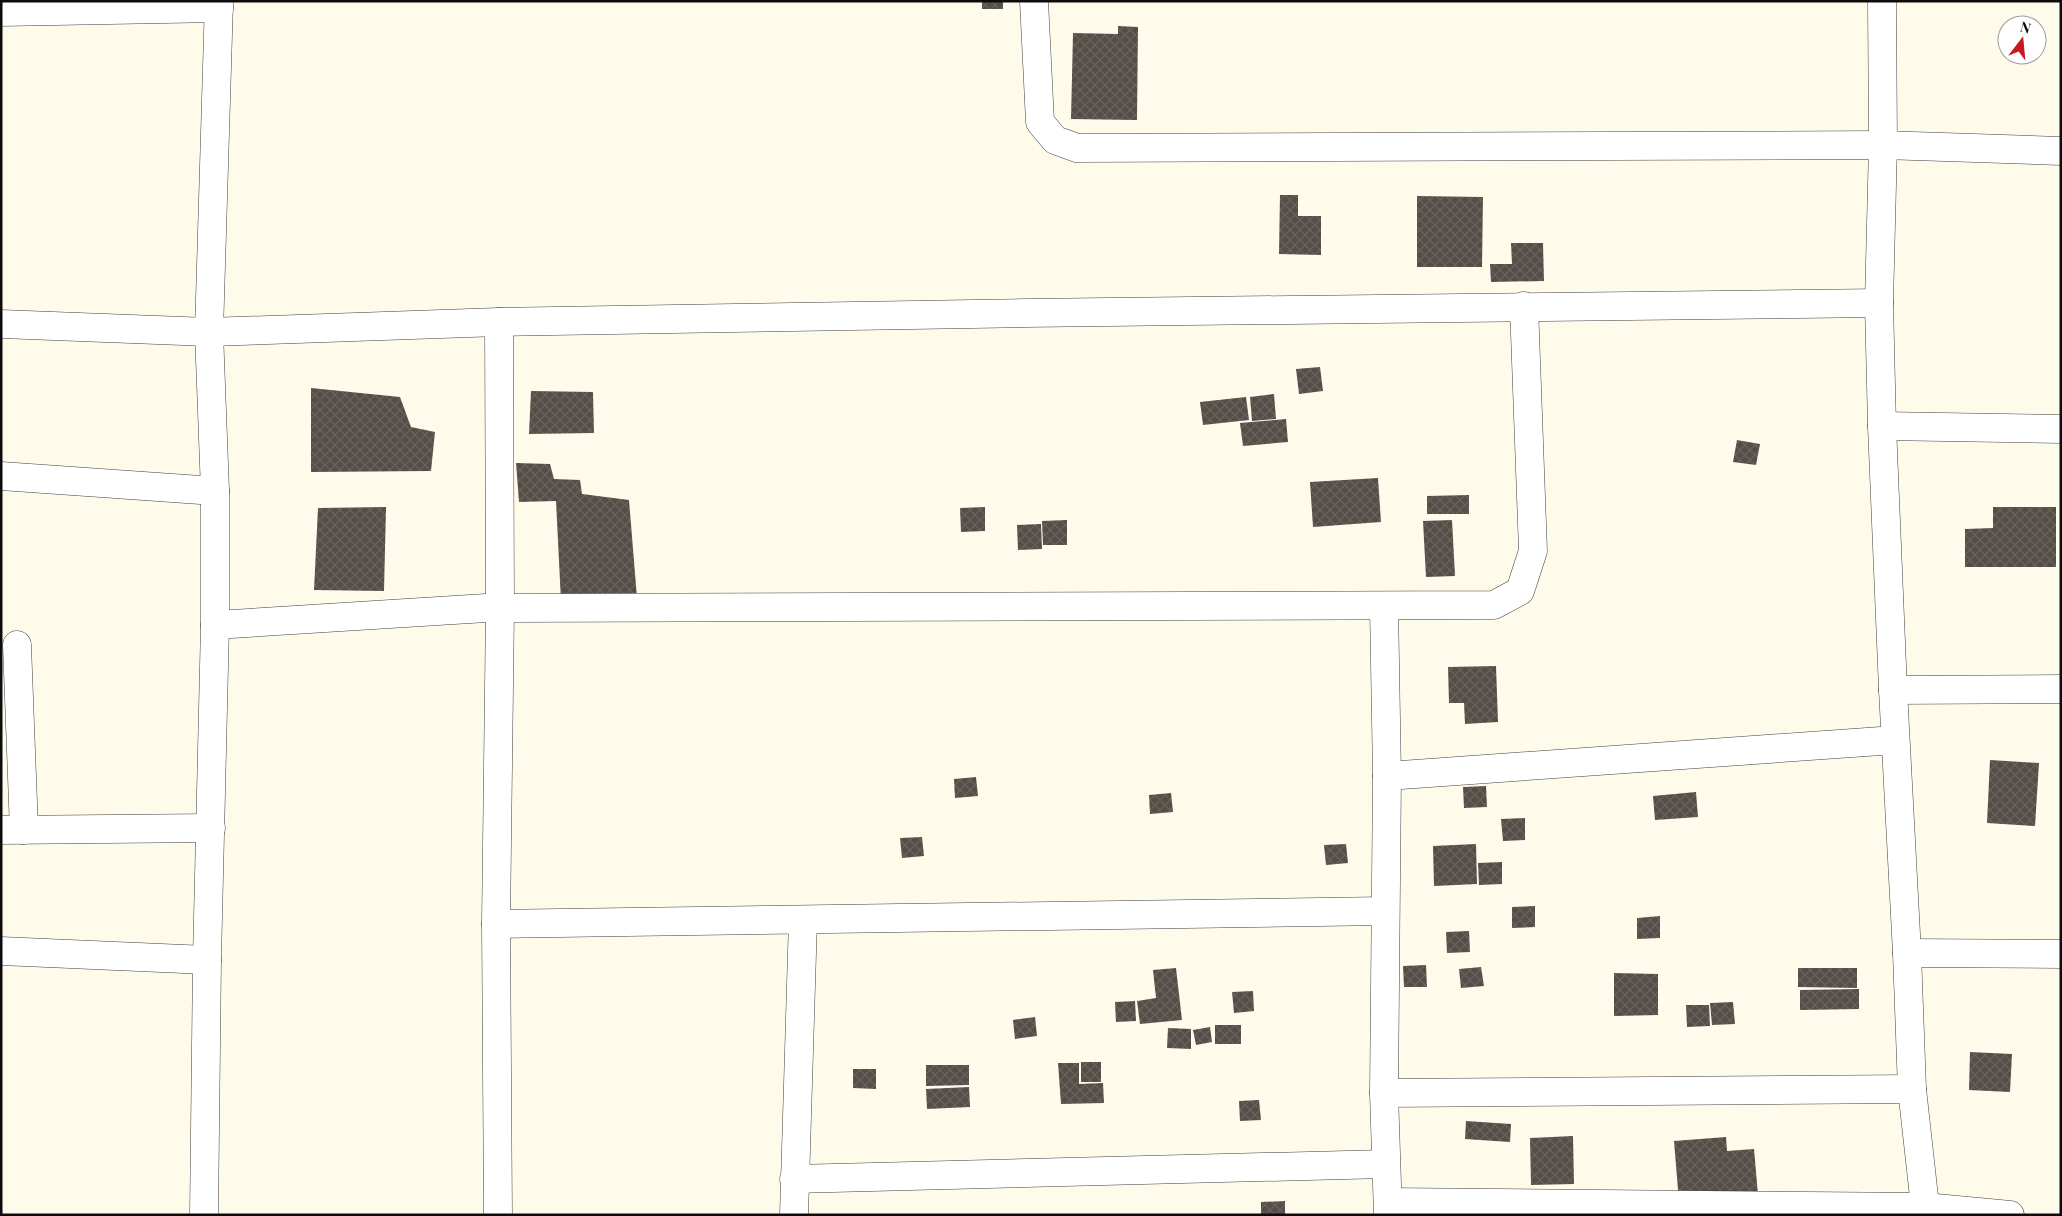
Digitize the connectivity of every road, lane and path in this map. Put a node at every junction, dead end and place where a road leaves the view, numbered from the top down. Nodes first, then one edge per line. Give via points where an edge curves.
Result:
1 (1034, 1) edge
2 (1882, 1) edge
3 (219, 5) edge
4 (1, 12) edge
5 (1883, 145) junction
6 (2061, 151) edge
7 (1880, 303) junction
8 (1524, 306) junction
9 (499, 322) junction
10 (1, 324) edge
11 (209, 332) junction
12 (1882, 426) junction
13 (2061, 429) edge
14 (1, 476) edge
15 (215, 491) junction
16 (1384, 606) junction
17 (500, 608) junction
18 (215, 625) junction
19 (17, 645) dead end
20 (2061, 689) edge
21 (1893, 690) junction
22 (1895, 740) junction
23 (1387, 776) junction
24 (211, 828) junction
25 (12, 830) edge
26 (1385, 911) junction
27 (803, 920) junction
28 (496, 924) junction
29 (1, 951) edge
30 (1907, 953) junction
31 (2061, 954) edge
32 (207, 960) junction
33 (1912, 1089) junction
34 (1384, 1093) junction
35 (1385, 1164) junction
36 (794, 1179) junction
37 (1388, 1208) edge
38 (1926, 1211) edge
39 (204, 1215) edge
40 (498, 1215) edge
41 (794, 1215) edge
42 (2010, 1215) edge

1 - 5 street via 1040,122 1055,140 1076,148
2 - 5 street
3 - 4 street
3 - 11 street
5 - 6 street
5 - 7 street
7 - 8 street
7 - 12 street
8 - 9 street
8 - 16 street via 1533,551 1520,590 1494,605
9 - 11 street
9 - 17 street
10 - 11 street
11 - 15 street
12 - 13 street
12 - 21 street
14 - 15 street
15 - 18 street
16 - 17 street
16 - 23 street
17 - 18 street
17 - 28 street
18 - 24 street
19 - 25 street
20 - 21 street
21 - 22 street
22 - 23 street
22 - 30 street
23 - 26 street
24 - 25 street
24 - 32 street
26 - 27 street
26 - 34 street
27 - 28 street
27 - 36 street
28 - 40 street
29 - 32 street
30 - 31 street
30 - 33 street
32 - 39 street
33 - 34 street
33 - 38 street
34 - 35 street
35 - 36 street
35 - 37 street
36 - 41 street
37 - 38 street
38 - 42 street

